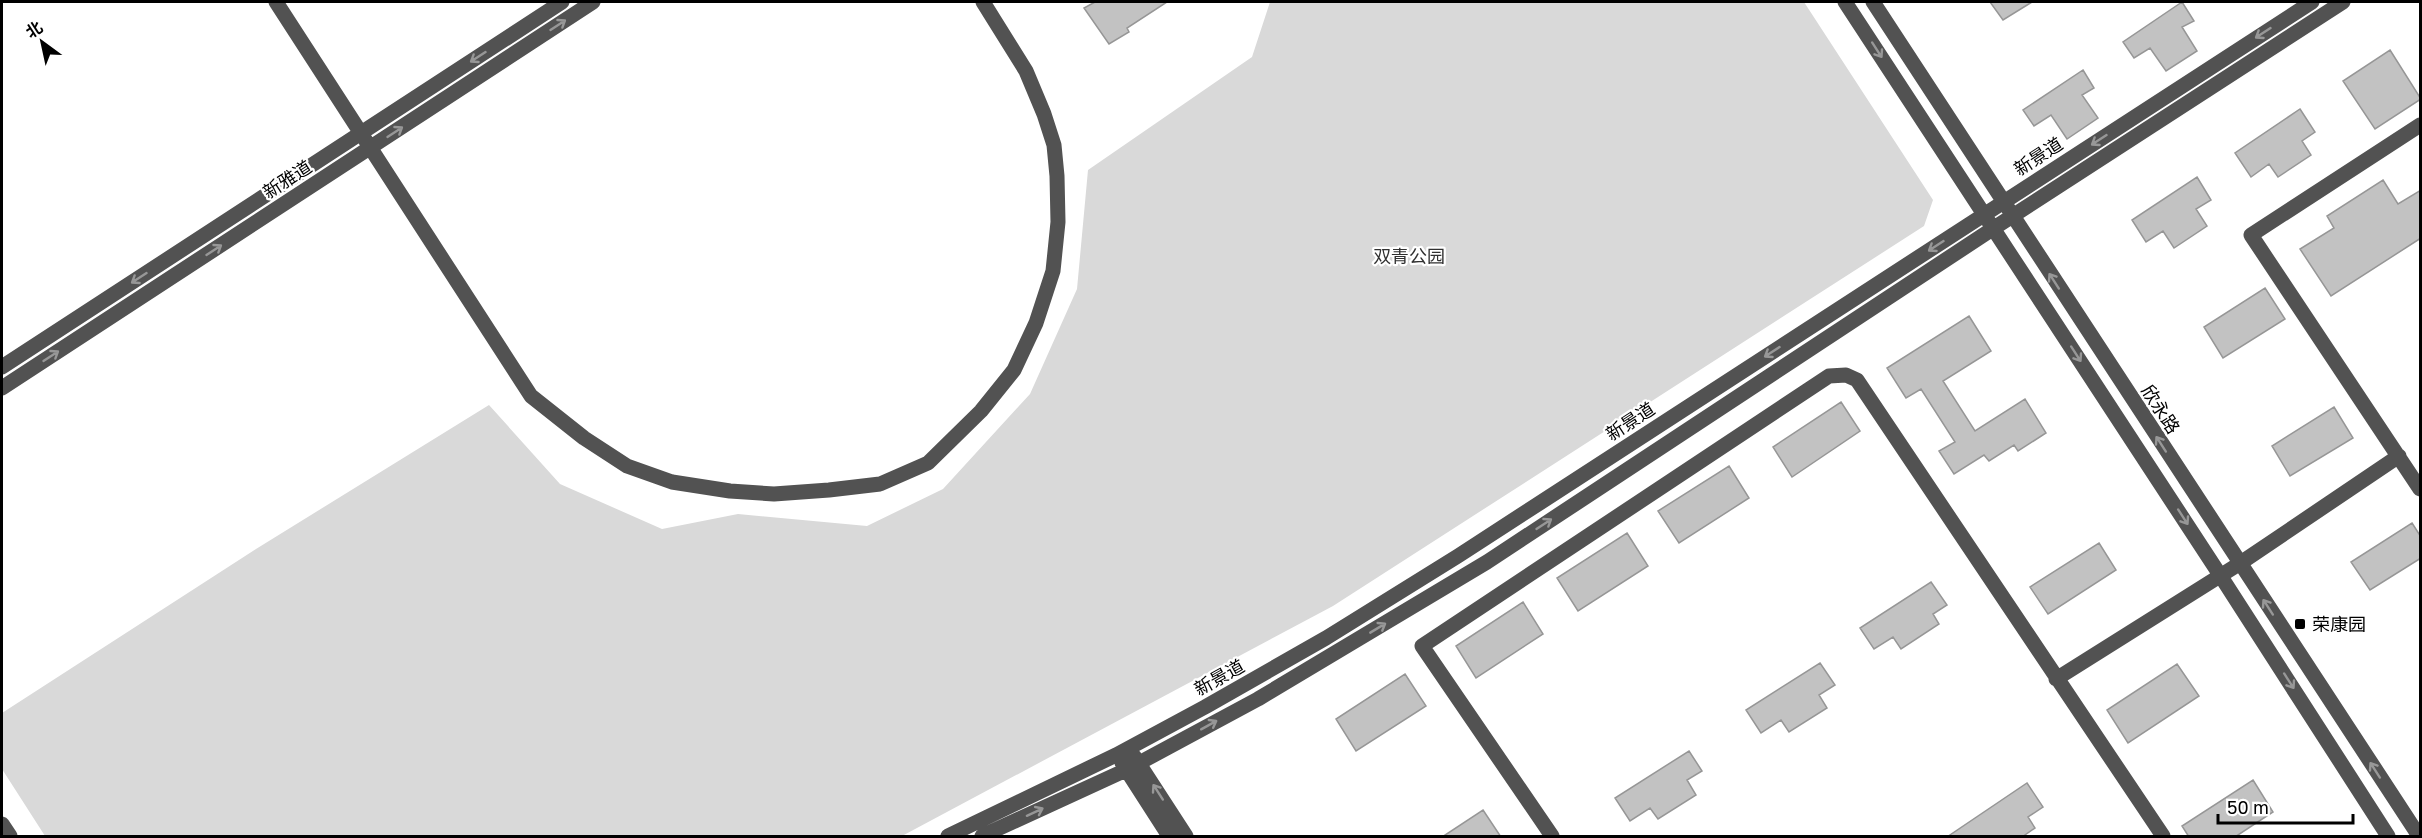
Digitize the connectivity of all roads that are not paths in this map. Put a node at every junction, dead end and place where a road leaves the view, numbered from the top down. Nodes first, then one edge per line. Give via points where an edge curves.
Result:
1 (276, 2) edge
2 (562, 2) edge
3 (593, 2) edge
4 (983, 2) edge
5 (1845, 2) edge
6 (1873, 2) edge
7 (2312, 2) edge
8 (2343, 2) edge
9 (2421, 125) edge
10 (362, 133) junction
11 (372, 147) junction
12 (2003, 203) junction
13 (1985, 214) junction
14 (2012, 216) junction
15 (1994, 228) junction
16 (2, 367) edge
17 (2, 388) edge
18 (2399, 456) junction
19 (2421, 489) edge
20 (2239, 564) junction
21 (2220, 575) junction
22 (2056, 679) junction
23 (1123, 752) junction
24 (1133, 767) junction
25 (2, 824) edge
26 (10, 837) edge
27 (948, 837) edge
28 (982, 837) edge
29 (1169, 837) edge
30 (1186, 837) edge
31 (1552, 837) edge
32 (2163, 837) edge
33 (2388, 837) edge
34 (2419, 837) edge

1 - 10 street
2 -> 10 street, 新雅道
11 -> 3 street, 新雅道
4 - 11 street via 1026,71 1054,145 1058,222 1053,272 1036,323 1014,370 981,411 928,463 880,484 774,494 730,491 672,482 627,466 610,455 531,396
5 -> 13 street
6 - 12 street, 欣永路
7 -> 12 street, 新景道
8 - 14 street, 新景道
9 - 18 street via 2251,235
10 - 11 street
10 -> 16 street, 新雅道
17 -> 11 street, 新雅道
12 - 13 street, 新景道
12 - 14 street, 欣永路
13 - 15 street
13 -> 23 street, 新景道 via 1337,632
14 - 15 street, 新景道
20 -> 14 street, 欣永路
15 -> 21 street
24 -> 15 street, 新景道 via 1267,693 1487,562
18 - 19 street
18 - 20 street
20 - 21 street
34 -> 20 street, 欣永路
21 - 22 street
21 -> 33 street
22 - 31 street via 1857,380 1846,375 1829,376 1422,646
22 - 32 street
23 - 24 street
23 - 27 street, 新景道
28 -> 24 street, 新景道
24 - 29 street
30 -> 24 street
25 - 26 street

